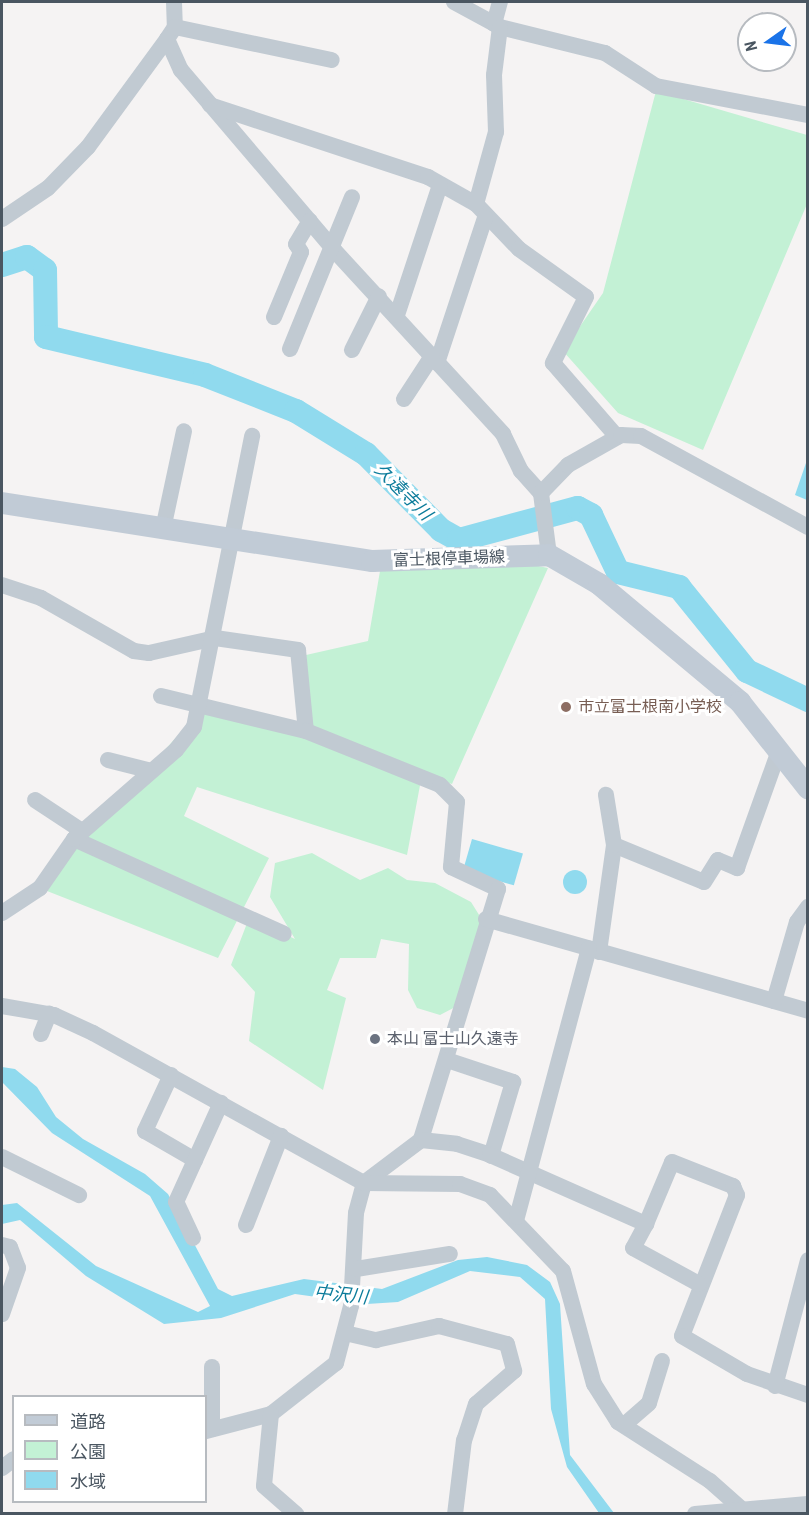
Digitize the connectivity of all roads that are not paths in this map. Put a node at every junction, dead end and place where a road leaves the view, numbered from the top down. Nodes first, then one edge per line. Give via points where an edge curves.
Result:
1 (174, 2) edge
2 (454, 2) edge
3 (500, 2) edge
4 (497, 25) junction
5 (171, 33) junction
6 (332, 60) dead end
7 (210, 105) junction
8 (807, 115) edge
9 (440, 185) junction
10 (352, 197) dead end
11 (481, 211) junction
12 (2, 219) edge
13 (310, 221) junction
14 (334, 250) junction
15 (379, 296) junction
16 (397, 315) junction
17 (274, 317) dead end
18 (290, 349) dead end
19 (352, 350) dead end
20 (434, 360) junction
21 (404, 399) dead end
22 (184, 431) dead end
23 (252, 436) dead end
24 (617, 437) junction
25 (540, 501) junction
26 (2, 503) edge
27 (163, 528) junction
28 (807, 528) edge
29 (233, 539) junction
30 (547, 548) junction
31 (2, 585) edge
32 (215, 638) junction
33 (161, 696) dead end
34 (198, 709) junction
35 (306, 731) junction
36 (779, 751) junction
37 (108, 760) dead end
38 (151, 771) junction
39 (807, 788) edge
40 (606, 795) dead end
41 (35, 800) dead end
42 (78, 835) junction
43 (614, 844) junction
44 (807, 907) edge
45 (2, 911) edge
46 (486, 919) junction
47 (284, 934) dead end
48 (594, 951) junction
49 (774, 1001) junction
50 (2, 1005) edge
51 (807, 1011) edge
52 (49, 1014) junction
53 (41, 1034) dead end
54 (447, 1060) junction
55 (171, 1075) junction
56 (221, 1103) junction
57 (281, 1136) junction
58 (421, 1140) junction
59 (491, 1156) junction
60 (2, 1158) edge
61 (195, 1160) junction
62 (530, 1172) junction
63 (364, 1183) junction
64 (79, 1195) dead end
65 (517, 1217) junction
66 (646, 1224) junction
67 (246, 1225) dead end
68 (193, 1238) dead end
69 (2, 1245) edge
70 (450, 1254) dead end
71 (807, 1260) edge
72 (355, 1274) junction
73 (699, 1284) junction
74 (2, 1314) edge
75 (345, 1333) junction
76 (662, 1362) dead end
77 (212, 1368) dead end
78 (775, 1386) junction
79 (807, 1395) edge
80 (271, 1414) junction
81 (624, 1425) junction
82 (209, 1430) edge
83 (807, 1504) edge
84 (746, 1512) junction
85 (296, 1514) edge
86 (455, 1514) edge
87 (695, 1514) edge

1 - 5 street
2 - 4 street
3 - 4 street
4 - 8 street via 605,54 656,86 682,94
4 - 11 street via 496,132
5 - 6 street
5 - 7 street via 181,70
5 - 12 street via 88,147 48,188
7 - 9 street via 428,177
7 - 13 street
9 - 11 street
9 - 16 street
10 - 14 street
11 - 20 street
11 - 24 street via 586,297 553,363
13 - 14 street
13 - 17 street via 296,244 302,252
14 - 15 street
14 - 18 street
15 - 16 street
15 - 19 street
16 - 20 street
20 - 21 street
20 - 25 street via 503,434 520,471
22 - 27 street
23 - 29 street
24 - 25 street via 567,465
24 - 28 street via 641,436
25 - 30 street
26 - 27 main road, 富士根停車場線
27 - 29 main road, 富士根停車場線
29 - 30 main road, 富士根停車場線 via 380,562
29 - 32 street
30 - 36 main road via 599,584 740,702
31 - 32 street via 41,598 134,651 149,653
32 - 34 street
32 - 35 street via 298,650
33 - 34 street
34 - 35 street
34 - 38 street via 194,727
35 - 46 street via 440,785 457,801 451,867 498,889
36 - 39 main road
36 - 43 street via 737,868 718,860 704,882
37 - 38 street
38 - 42 street
40 - 43 street
41 - 42 street
42 - 45 street via 40,888
42 - 47 street
43 - 48 street
44 - 49 street via 797,922
46 - 48 street
46 - 54 street
48 - 49 street
48 - 62 street
49 - 51 street
50 - 52 street
52 - 53 street
52 - 55 street
54 - 58 street
54 - 59 street via 513,1082
55 - 56 street
55 - 61 street via 145,1131
56 - 57 street
56 - 61 street
57 - 63 street
57 - 67 street
58 - 59 street via 457,1144
58 - 63 street
59 - 62 street
60 - 64 street
61 - 68 street via 176,1202
62 - 65 street
62 - 66 street
63 - 65 street via 460,1184 490,1195
63 - 72 street via 356,1213
65 - 81 street via 563,1271 594,1383
66 - 73 street via 633,1248
66 - 73 street via 672,1162 733,1186 737,1195
69 - 74 street via 10,1247 18,1268
70 - 72 street
71 - 78 street
72 - 75 street
73 - 78 street via 682,1336
75 - 80 street via 336,1364
75 - 86 street via 376,1340 438,1326 507,1344 514,1371 476,1404 464,1440
76 - 81 street via 649,1403
77 - 82 street
78 - 79 street
80 - 82 street
80 - 85 street via 264,1486
81 - 84 street
83 - 84 street
84 - 87 street

